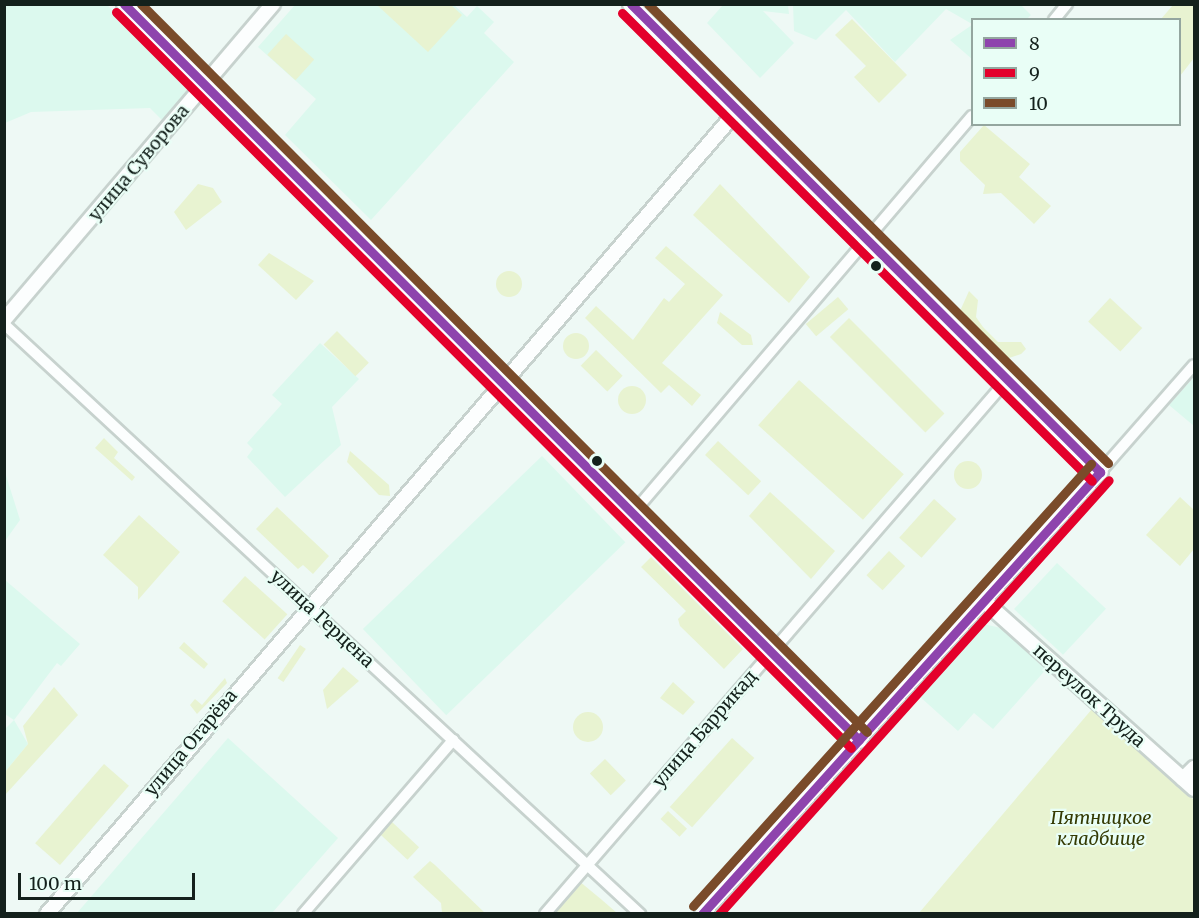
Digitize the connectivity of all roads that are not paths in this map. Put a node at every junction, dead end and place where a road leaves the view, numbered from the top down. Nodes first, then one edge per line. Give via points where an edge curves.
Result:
1 (124, 4) edge
2 (273, 4) edge
3 (630, 4) edge
4 (1067, 4) edge
5 (1056, 18) edge
6 (204, 86) junction
7 (736, 111) junction
8 (971, 117) edge
9 (864, 240) junction
10 (4, 322) edge
11 (1194, 365) edge
12 (1006, 381) junction
13 (502, 382) junction
14 (1100, 472) junction
15 (633, 513) junction
16 (984, 601) junction
17 (308, 606) junction
18 (771, 653) junction
19 (453, 740) junction
20 (859, 740) junction
21 (1194, 768) edge
22 (1183, 779) junction
23 (1194, 789) edge
24 (587, 865) junction
25 (47, 914) edge
26 (303, 914) edge
27 (545, 914) edge
28 (640, 914) edge
29 (702, 914) edge

1 - 6 main road
2 - 6 street, улица Суворова
3 - 7 main road
4 - 5 street
6 - 10 street, улица Суворова
6 - 13 main road
7 - 9 main road
7 - 13 street, улица Огарёва
8 - 9 street
9 - 12 main road
9 - 15 street
10 - 17 street, улица Герцена
11 - 14 street
12 - 14 main road
12 - 18 street, улица Баррикад
13 - 15 main road
13 - 17 street, улица Огарёва
14 - 16 street
15 - 18 main road
16 - 20 street
16 - 22 street, переулок Труда
17 - 19 street, улица Герцена
17 - 25 street, улица Огарёва
18 - 20 main road
18 - 24 street, улица Баррикад
19 - 24 street, улица Герцена
19 - 26 street
20 - 29 street
21 - 22 street
22 - 23 street, переулок Труда
24 - 27 street, улица Баррикад
24 - 28 street, улица Герцена

